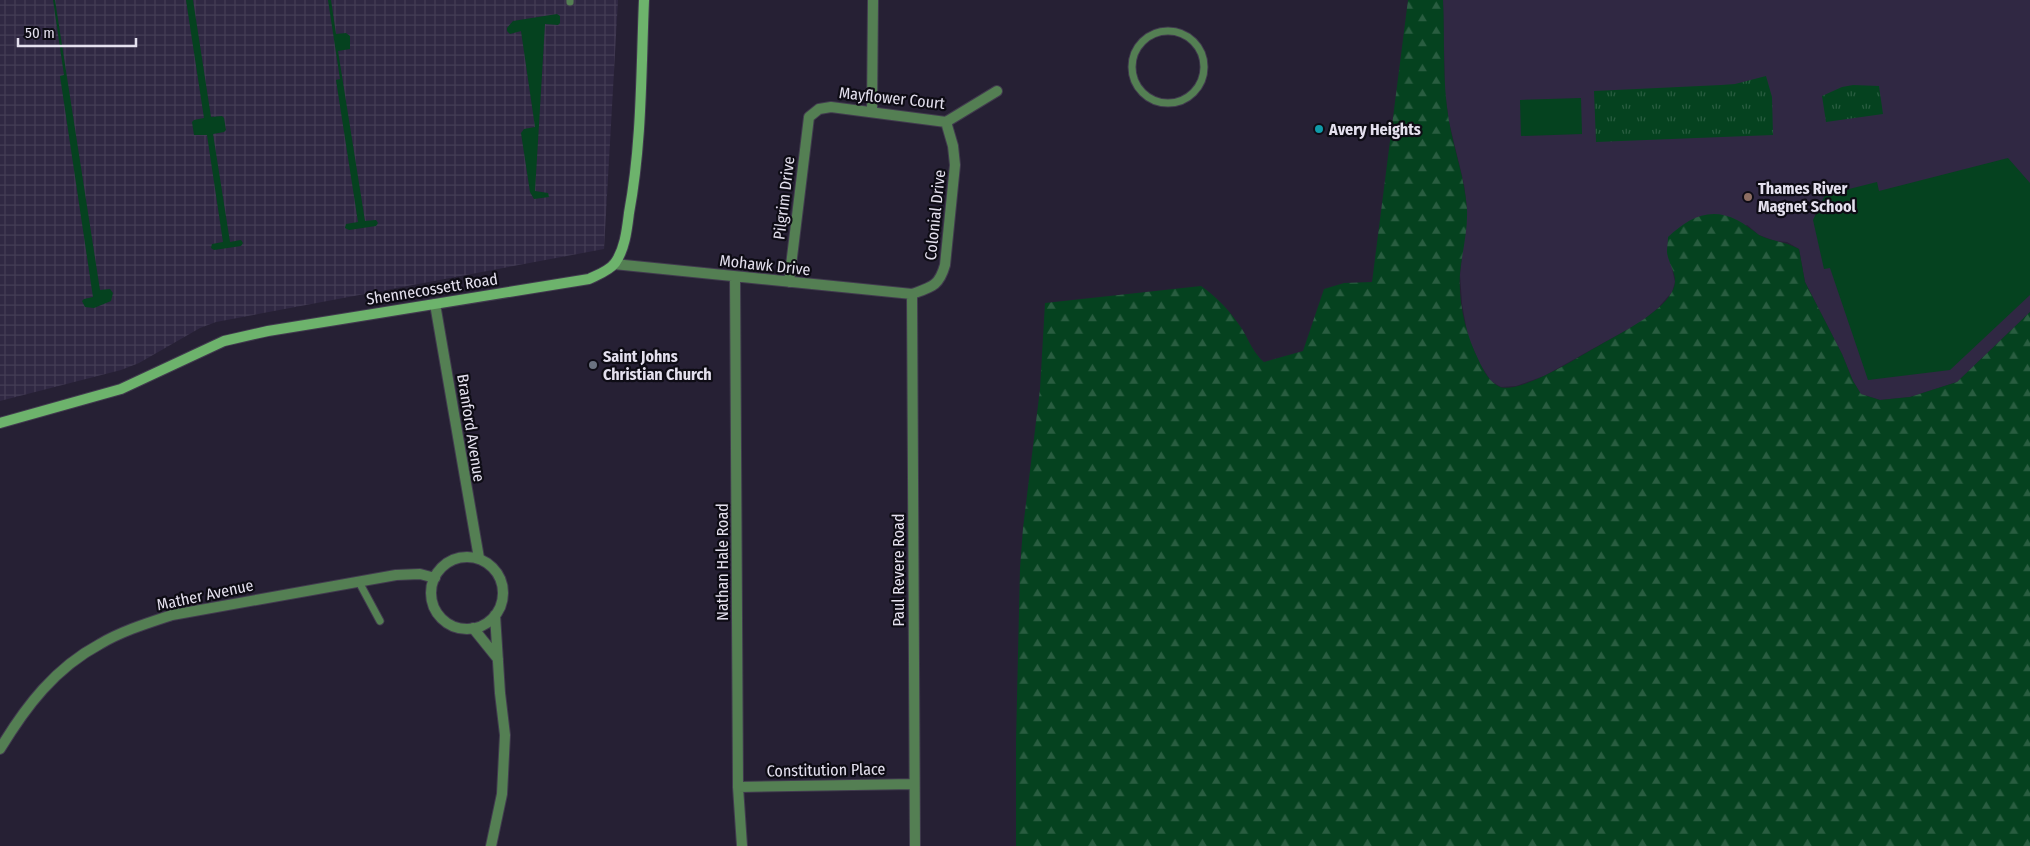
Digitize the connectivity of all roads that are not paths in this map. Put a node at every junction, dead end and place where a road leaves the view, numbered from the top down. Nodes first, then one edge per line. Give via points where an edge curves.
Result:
1 (644, 0) edge
2 (873, 0) edge
3 (1201, 81) joint
4 (997, 91) dead end
5 (872, 112) junction
6 (809, 117) joint
7 (946, 122) junction
8 (614, 264) junction
9 (735, 277) junction
10 (789, 282) junction
11 (912, 294) junction
12 (435, 304) junction
13 (0, 423) edge
14 (479, 558) junction
15 (435, 578) junction
16 (359, 582) junction
17 (495, 615) junction
18 (380, 621) dead end
19 (473, 628) junction
20 (498, 660) junction
21 (0, 749) edge
22 (914, 784) junction
23 (738, 787) junction
24 (491, 846) edge
25 (742, 846) edge
26 (915, 846) edge

1 - 8 street via 638,151 626,236
2 - 5 street
3 - 3 lane via 1204,70 1199,48 1180,33 1156,33 1138,48 1133,59 1134,77 1144,93 1164,103 1186,98
4 - 7 street, Mayflower Court
5 - 6 street, Mayflower Court via 831,107 819,109
5 - 7 street, Mayflower Court
6 - 10 street, Pilgrim Drive
7 - 11 street, Colonial Drive via 955,164 945,265 935,286
8 - 9 street, Mohawk Drive
8 - 12 street, Shennecossett Road via 589,279
9 - 10 street, Mohawk Drive
9 - 23 street, Nathan Hale Road
10 - 11 street, Mohawk Drive
11 - 22 street, Paul Revere Road
12 - 13 street, Shennecossett Road via 268,331 224,342 121,389
12 - 14 street, Branford Avenue
14 - 15 street via 472,556 451,561
14 - 17 street via 495,570 501,580 501,604
15 - 16 street, Mather Avenue via 420,574 396,575
15 - 19 street via 432,600 436,610 452,625
16 - 18 lane
16 - 21 street, Mather Avenue via 172,615 100,643 68,664 37,694
17 - 19 street
17 - 20 street
19 - 20 street
20 - 24 street via 506,735 502,794
22 - 23 street, Constitution Place
22 - 26 street, Paul Revere Road
23 - 25 street, Nathan Hale Road

